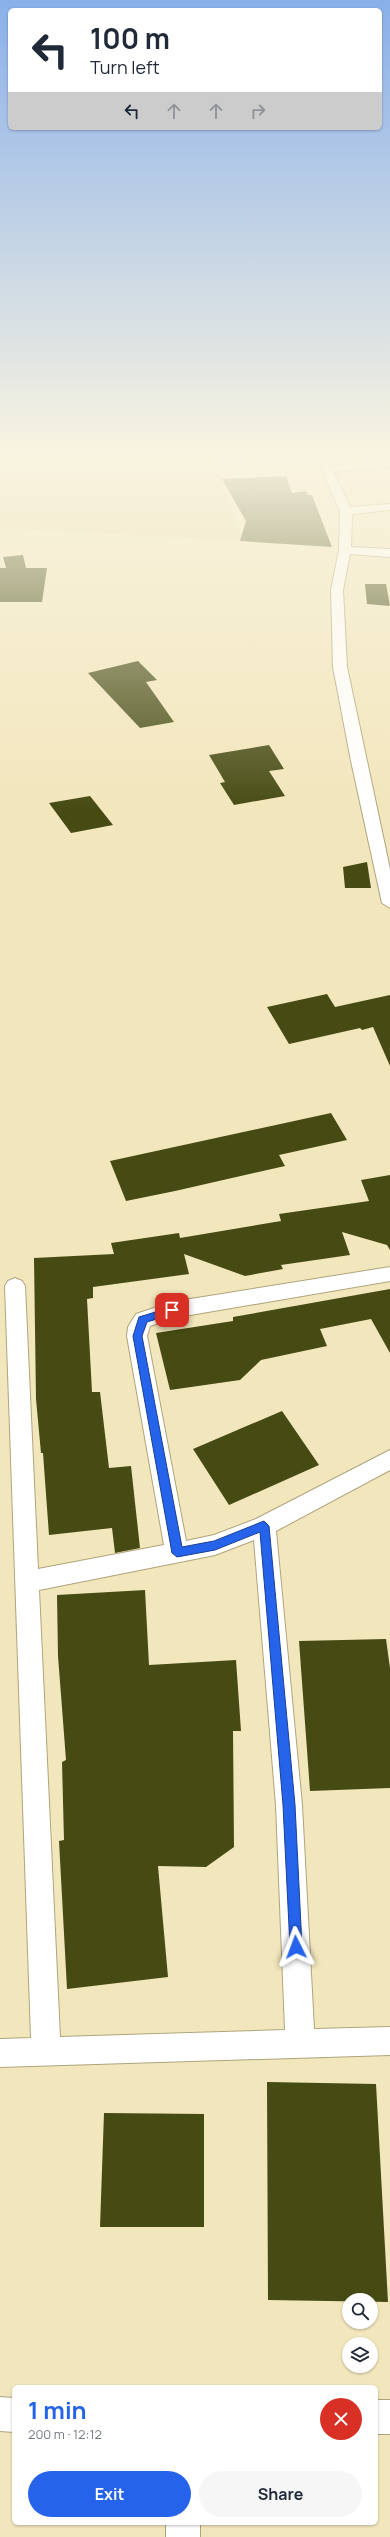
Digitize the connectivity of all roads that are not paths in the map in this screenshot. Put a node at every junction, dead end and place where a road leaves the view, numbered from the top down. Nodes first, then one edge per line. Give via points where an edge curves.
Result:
1 (341, 572) edge
2 (390, 903) edge
3 (390, 1274) edge
4 (15, 1286) dead end
5 (390, 1459) edge
6 (264, 1526) junction
7 (177, 1553) junction
8 (27, 1582) junction
9 (390, 2041) edge
10 (300, 2042) junction
11 (46, 2051) junction
12 (0, 2053) edge
13 (0, 2414) edge
14 (12, 2414) edge
15 (378, 2417) edge
16 (390, 2417) edge
17 (183, 2525) edge
18 (183, 2537) edge

1 - 2 street via 337,590 340,667
3 - 7 street via 172,1310 143,1320 137,1336
4 - 8 street
5 - 6 street
6 - 7 street via 215,1545
6 - 10 street via 289,1805
7 - 8 street
8 - 11 street
9 - 10 street
10 - 11 street
11 - 12 street
13 - 14 street
15 - 16 street
17 - 18 street

